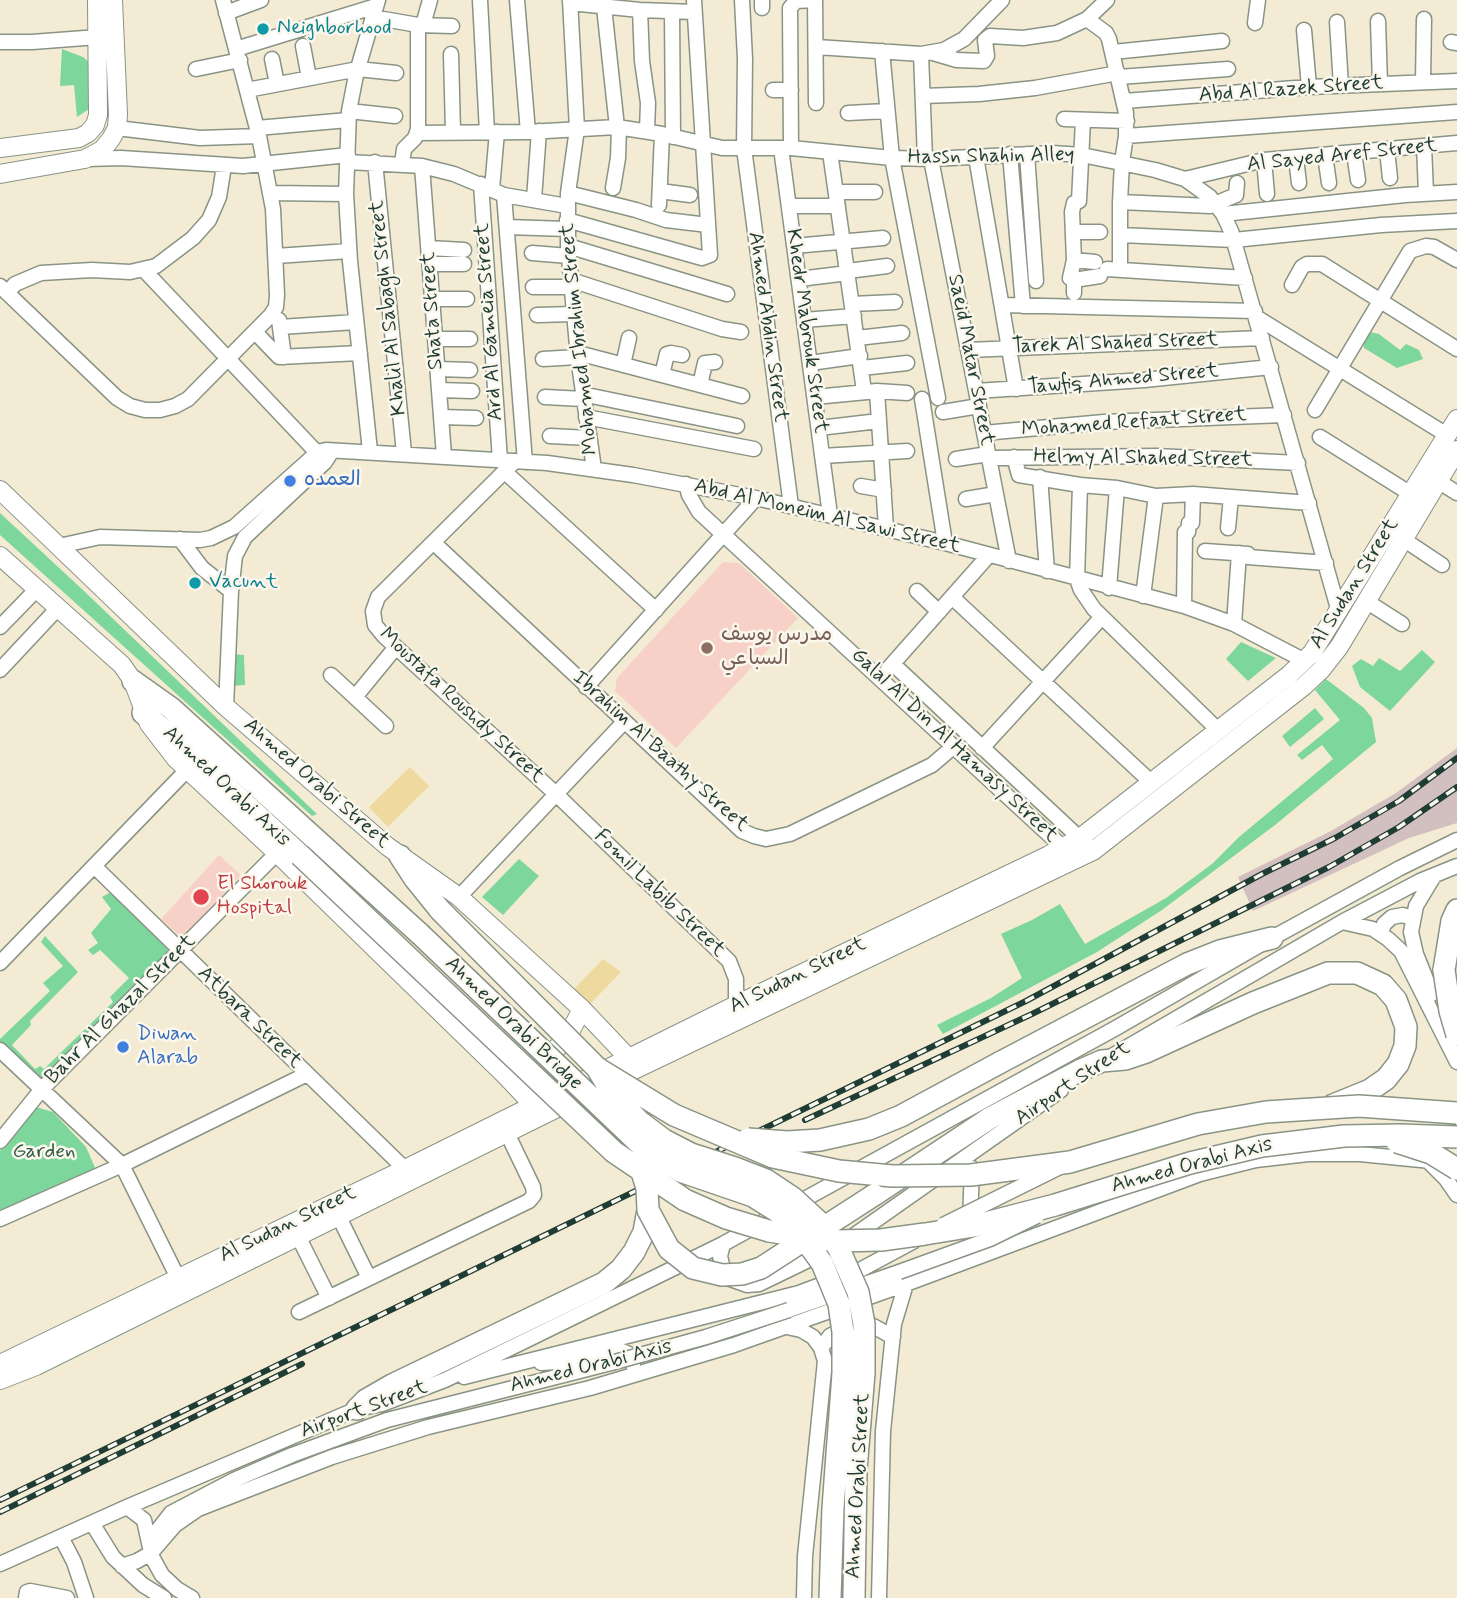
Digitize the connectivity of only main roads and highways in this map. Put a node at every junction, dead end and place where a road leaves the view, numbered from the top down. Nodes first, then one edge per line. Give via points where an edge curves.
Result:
1 (97, 0) edge
2 (113, 0) edge
3 (119, 98) junction
4 (98, 99) junction
5 (26, 145) junction
6 (0, 148) edge
7 (30, 168) junction
8 (0, 174) edge
9 (1457, 419) edge
10 (1452, 442) edge
11 (0, 490) edge
12 (0, 556) edge
13 (133, 681) junction
14 (143, 713) junction
15 (1240, 725) junction
16 (1087, 845) junction
17 (1070, 854) junction
18 (400, 856) junction
19 (393, 910) junction
20 (1457, 910) edge
21 (352, 927) junction
22 (1272, 938) road end
23 (582, 1009) junction
24 (1457, 1035) edge
25 (634, 1063) junction
26 (597, 1068) junction
27 (505, 1075) junction
28 (1328, 1107) junction
29 (538, 1110) junction
30 (1457, 1113) edge
31 (623, 1130) junction
32 (716, 1134) junction
33 (1371, 1135) junction
34 (1457, 1137) edge
35 (1457, 1167) edge
36 (648, 1210) junction
37 (0, 1364) edge
38 (864, 1373) joint
39 (843, 1374) joint
40 (0, 1380) edge
41 (357, 1409) road end
42 (830, 1598) edge
43 (854, 1598) edge

1 - 4 main road
2 - 3 main road
3 - 4 main road
3 - 7 main road via 117,128 102,150 85,159
4 - 5 main road via 98,115 89,133
5 - 6 main road
5 - 7 main road
7 - 8 main road
9 - 10 main road, Al Sudan Street
10 - 15 main road, Al Sudan Street via 1411,494 1318,645
10 - 15 main road, Al Sudan Street via 1438,481 1339,647 1321,670
11 - 18 main road, Ahmed Orabi Street via 226,707
12 - 13 main road via 115,657
13 - 14 main road
13 - 19 highway, Ahmed Orabi Bridge via 165,703
14 - 21 main road via 187,770
14 - 33 highway, Ahmed Orabi Axis, bridge via 614,1153 666,1189 748,1225 813,1239 903,1237 974,1226 1055,1205 1238,1150
15 - 16 main road, Al Sudan Street
15 - 16 main road, Al Sudan Street via 1218,730 1152,783
16 - 17 main road, Al Sudan Street
17 - 25 main road, Al Sudan Street
17 - 25 main road, Al Sudan Street via 736,1006
18 - 23 main road, Ahmed Orabi Street via 459,897
18 - 26 highway, Ahmed Orabi Bridge, bridge via 440,910
19 - 21 highway
19 - 31 highway, Ahmed Orabi Bridge, bridge
20 - 24 highway, bridge via 1444,970
21 - 27 main road
22 - 32 highway, bridge via 1187,964 869,1129 803,1142
23 - 25 main road, Ahmed Orabi Street
23 - 27 main road via 568,1036 547,1057
25 - 29 main road, Al Sudan Street
26 - 32 highway, Ahmed Orabi Axis, bridge via 674,1115
26 - 38 highway, Ahmed Orabi Bridge, bridge via 629,1111 664,1140 766,1181 818,1221 846,1261 858,1292 864,1324
27 - 29 main road
28 - 30 highway, Ahmed Orabi Axis, bridge
28 - 32 highway, Ahmed Orabi Axis, bridge via 1235,1116 1070,1161 971,1175 866,1174 788,1161
28 - 36 highway, bridge via 1386,1079 1405,1046 1406,1027 1396,1000 1383,985 1357,973 1328,973 1146,1052 1102,1061 1045,1088 990,1118 761,1268 732,1276 702,1272 663,1241
29 - 37 main road, Al Sudan Street
29 - 40 main road, Al Sudan Street via 507,1133
31 - 36 highway, bridge via 644,1178
31 - 39 highway, Ahmed Orabi Bridge, bridge via 667,1164 753,1196 797,1229 822,1262 839,1304
33 - 34 highway, Ahmed Orabi Axis, bridge
33 - 35 highway, bridge via 1431,1153
36 - 41 highway via 634,1252 621,1269 593,1289 392,1385
38 - 43 highway, Ahmed Orabi Street via 856,1470
39 - 42 highway, Ahmed Orabi Street

